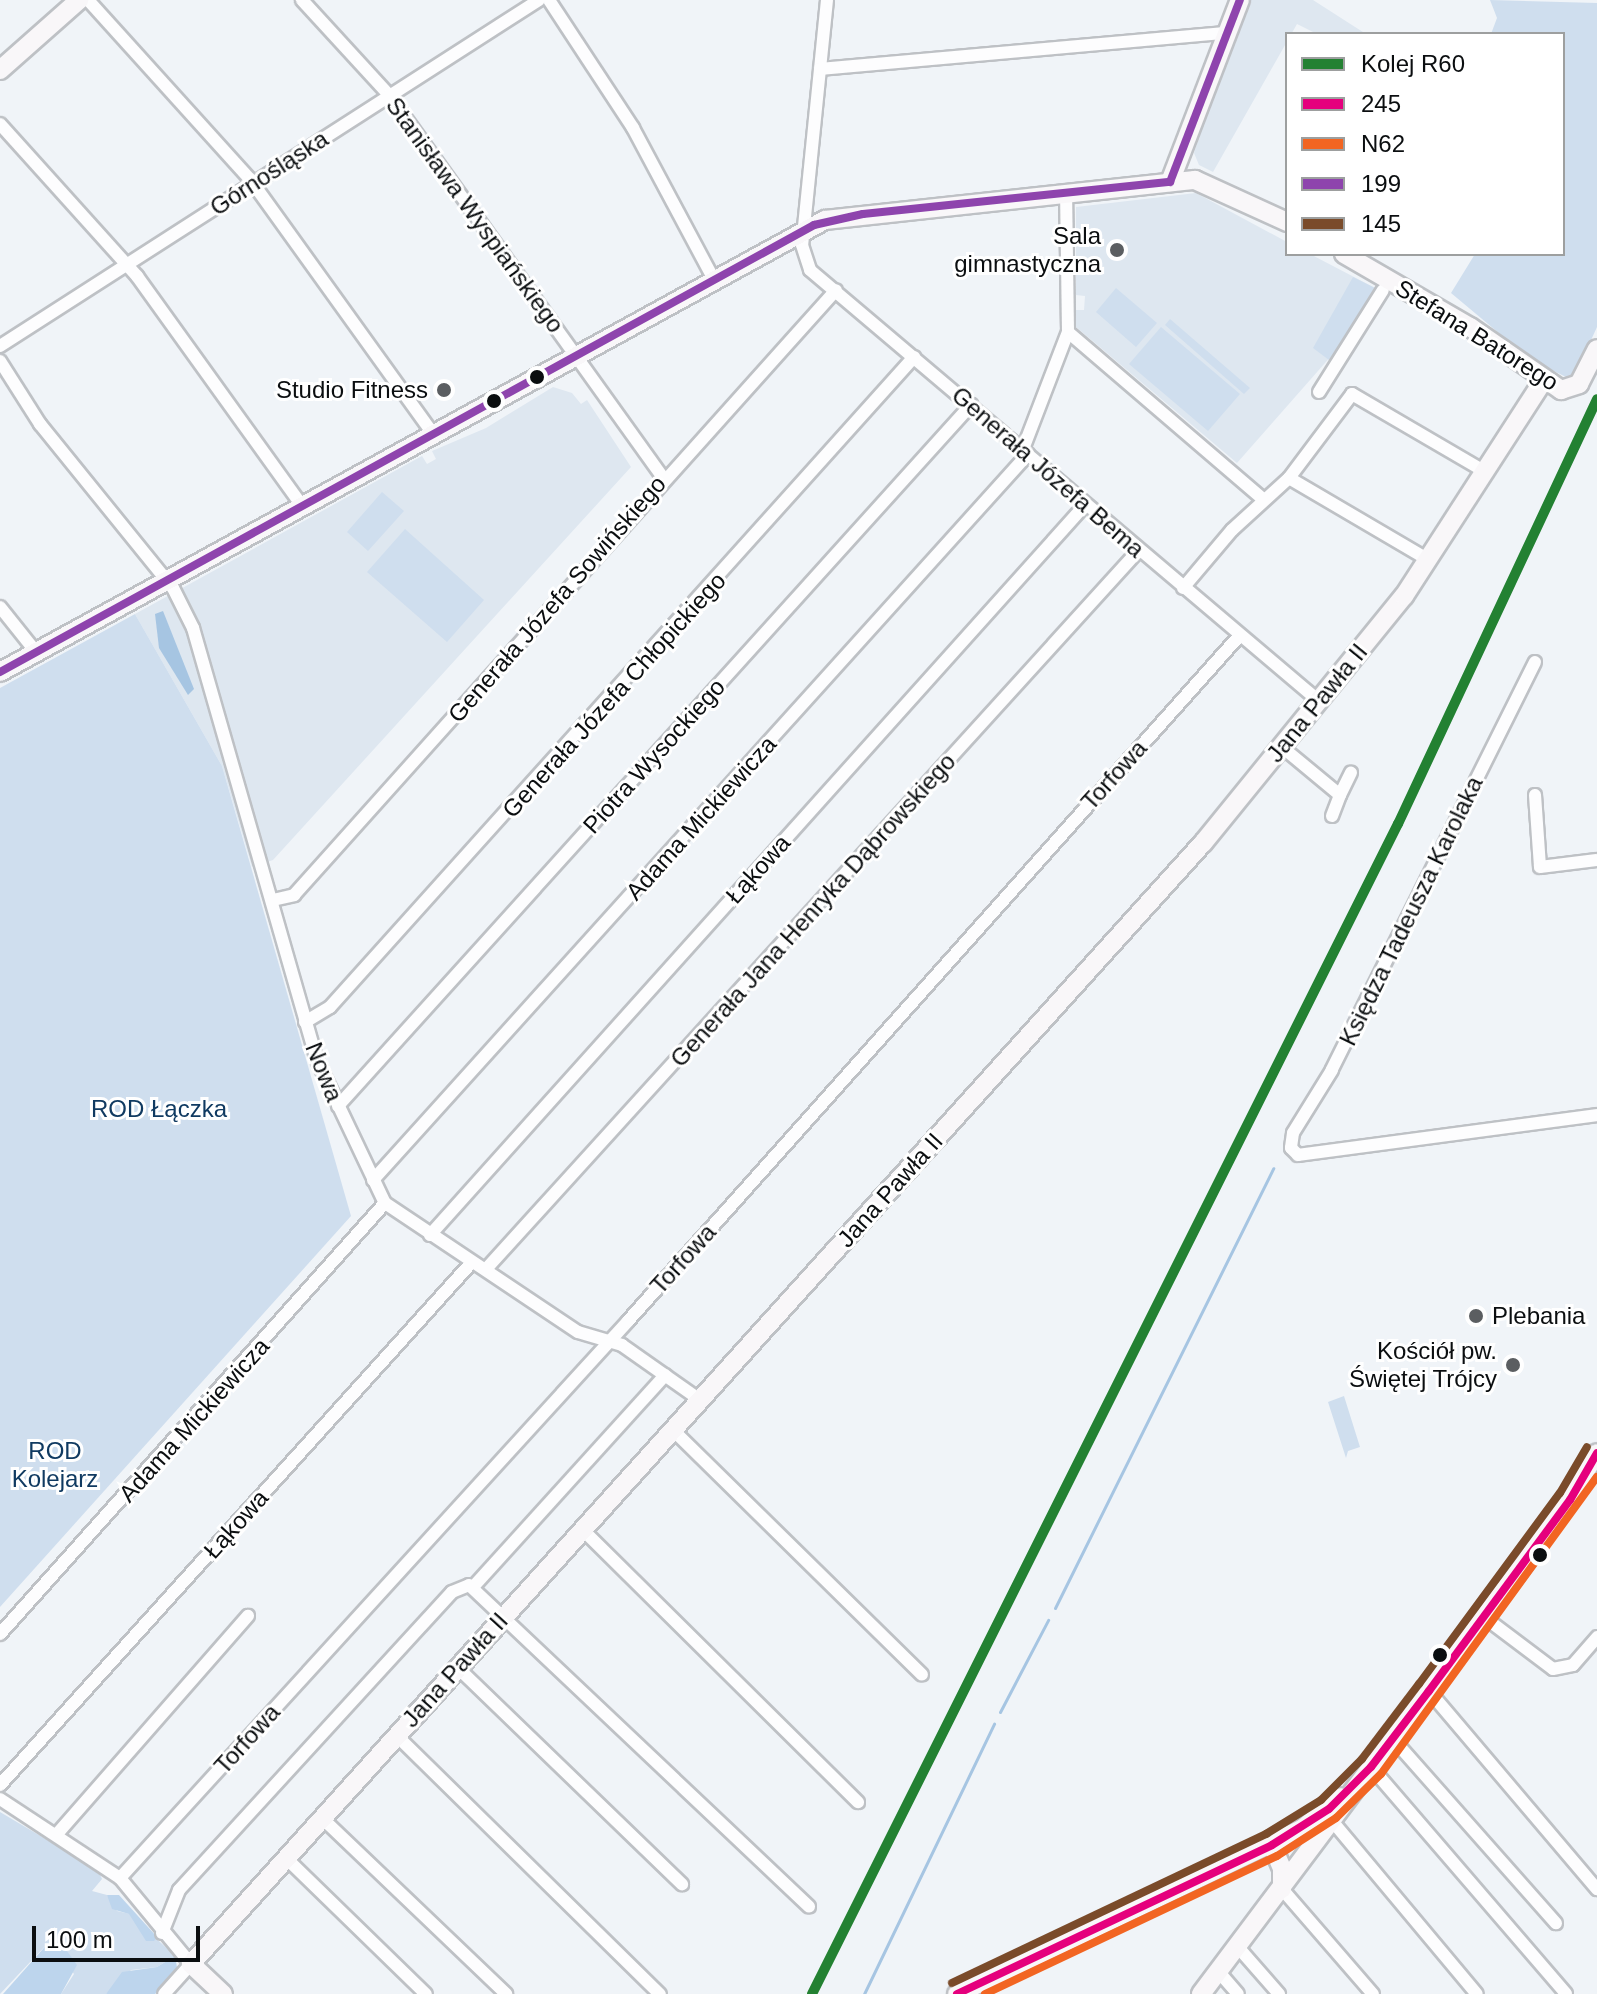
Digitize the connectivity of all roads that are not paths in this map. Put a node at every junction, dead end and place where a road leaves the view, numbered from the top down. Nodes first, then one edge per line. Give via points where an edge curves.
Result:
1 (79, 0) edge
2 (88, 0) edge
3 (302, 0) edge
4 (539, 0) edge
5 (549, 0) edge
6 (827, 0) edge
7 (1240, 0) edge
8 (1227, 33) junction
9 (820, 69) junction
10 (0, 70) edge
11 (389, 95) junction
12 (0, 124) edge
13 (1170, 182) junction
14 (253, 183) junction
15 (1066, 193) junction
16 (1285, 221) edge
17 (804, 230) junction
18 (1347, 256) edge
19 (128, 264) junction
20 (714, 280) junction
21 (836, 290) junction
22 (1383, 290) dead end
23 (1068, 332) junction
24 (0, 346) edge
25 (1597, 349) edge
26 (577, 356) junction
27 (914, 357) junction
28 (0, 361) edge
29 (1544, 380) junction
30 (1319, 392) dead end
31 (971, 405) junction
32 (434, 435) junction
33 (1026, 452) junction
34 (1484, 471) junction
35 (663, 478) junction
36 (1289, 478) junction
37 (1264, 500) junction
38 (1086, 504) junction
39 (302, 506) junction
40 (1139, 550) junction
41 (1429, 560) junction
42 (166, 581) junction
43 (1183, 588) junction
44 (0, 607) edge
45 (1240, 635) junction
46 (36, 652) junction
47 (1535, 662) dead end
48 (0, 672) edge
49 (1319, 701) junction
50 (1282, 747) junction
51 (1351, 772) dead end
52 (1340, 795) junction
53 (1535, 795) dead end
54 (1332, 816) dead end
55 (1597, 860) edge
56 (273, 900) junction
57 (305, 1022) junction
58 (338, 1106) junction
59 (1597, 1115) edge
60 (373, 1180) junction
61 (385, 1203) junction
62 (430, 1235) junction
63 (472, 1262) junction
64 (487, 1268) junction
65 (608, 1341) junction
66 (665, 1375) junction
67 (700, 1400) junction
68 (673, 1430) junction
69 (1597, 1453) edge
70 (1597, 1474) edge
71 (1570, 1500) junction
72 (583, 1530) junction
73 (473, 1587) junction
74 (248, 1616) dead end
75 (503, 1616) junction
76 (1484, 1617) junction
77 (0, 1634) edge
78 (1597, 1637) edge
79 (457, 1667) junction
80 (922, 1675) dead end
81 (1429, 1691) junction
82 (396, 1735) junction
83 (1393, 1739) junction
84 (1371, 1767) junction
85 (0, 1785) edge
86 (0, 1799) edge
87 (858, 1802) dead end
88 (322, 1818) junction
89 (1333, 1822) junction
90 (57, 1834) junction
91 (1272, 1845) junction
92 (286, 1858) junction
93 (120, 1878) junction
94 (682, 1884) dead end
95 (1282, 1889) junction
96 (1597, 1889) edge
97 (809, 1907) dead end
98 (1556, 1923) dead end
99 (162, 1933) junction
100 (1237, 1946) junction
101 (191, 1964) junction
102 (1218, 1971) junction
103 (164, 1994) edge
104 (223, 1994) edge
105 (426, 1994) edge
106 (506, 1994) edge
107 (660, 1994) edge
108 (957, 1994) edge
109 (1201, 1994) edge
110 (1238, 1994) edge
111 (1279, 1994) edge
112 (1373, 1994) edge
113 (1477, 1994) edge
114 (1566, 1994) edge

1 - 10 street
2 - 14 street
3 - 11 street, Stanisława Wyspiańskiego
4 - 11 street, Górnośląska
5 - 20 street via 633,128
6 - 9 street, Generała Józefa Bema
7 - 8 street
8 - 9 street
8 - 13 street
9 - 17 street, Generała Józefa Bema
11 - 14 street, Górnośląska
11 - 26 street, Stanisława Wyspiańskiego
12 - 19 street
13 - 15 street
13 - 16 street via 1200,181
14 - 19 street, Górnośląska
14 - 32 street
15 - 17 street via 833,218
15 - 23 street, Adama Mickiewicza
17 - 20 street
17 - 21 street, Generała Józefa Bema via 806,262
18 - 29 street, Stefana Batorego via 1470,327
19 - 24 street, Górnośląska
19 - 39 street
20 - 26 street
21 - 27 street, Generała Józefa Bema
21 - 35 street, Generała Józefa Sowińskiego
22 - 30 street
23 - 33 street, Adama Mickiewicza
23 - 37 street
25 - 29 street, Stefana Batorego via 1582,382 1569,391
26 - 32 street
26 - 35 street, Stanisława Wyspiańskiego
27 - 31 street, Generała Józefa Bema
27 - 57 street, Generała Józefa Chłopickiego via 330,1007
28 - 42 street, Nowa via 40,424
29 - 34 street, Jana Pawła II
31 - 33 street, Generała Józefa Bema
31 - 58 street, Piotra Wysockiego
32 - 39 street
33 - 38 street, Generała Józefa Bema
33 - 60 street, Adama Mickiewicza
34 - 36 street via 1352,394
34 - 41 street, Jana Pawła II
35 - 56 street, Generała Józefa Sowińskiego via 294,895
36 - 37 street
36 - 41 street
37 - 43 street
38 - 40 street, Generała Józefa Bema
38 - 62 street, Łąkowa
39 - 42 street
40 - 43 street, Generała Józefa Bema
40 - 64 street, Generała Jana Henryka Dąbrowskiego
41 - 49 street, Jana Pawła II
42 - 46 street
42 - 56 street, Nowa via 199,647
43 - 45 street, Generała Józefa Bema
44 - 46 street
45 - 49 street, Generała Józefa Bema
45 - 65 street, Torfowa
46 - 48 street
47 - 59 street, Księdza Tadeusza Karolaka via 1332,1070 1293,1133 1291,1148 1298,1155
49 - 50 street, Jana Pawła II
50 - 52 street
50 - 67 street, Jana Pawła II via 1203,843
51 - 52 street
52 - 54 street
53 - 55 street via 1540,867
56 - 57 street, Nowa
57 - 58 street, Nowa
58 - 60 street, Nowa
60 - 61 street, Nowa
61 - 62 street, Nowa
61 - 77 street, Adama Mickiewicza
62 - 63 street, Nowa
63 - 64 street, Nowa
63 - 85 street, Łąkowa
64 - 65 street, Nowa via 578,1332
65 - 66 street, Nowa
65 - 93 street, Torfowa
66 - 67 street, Nowa
66 - 73 street
67 - 68 street, Jana Pawła II
68 - 72 street, Jana Pawła II
68 - 80 street
69 - 71 street
70 - 71 street
71 - 76 street
72 - 75 street, Jana Pawła II
72 - 87 street
73 - 75 street
73 - 99 street via 452,1592 179,1890
74 - 90 street
75 - 79 street, Jana Pawła II
75 - 97 street
76 - 78 street via 1553,1669 1573,1665
76 - 81 street
79 - 82 street, Jana Pawła II
79 - 94 street
81 - 83 street
81 - 96 street
82 - 88 street, Jana Pawła II
82 - 107 street
83 - 84 street
83 - 98 street
84 - 89 street
84 - 91 street via 1329,1809
84 - 114 street
86 - 90 street
88 - 92 street, Jana Pawła II
88 - 106 street
89 - 95 street
89 - 113 street
90 - 93 street
91 - 95 street via 1282,1868
91 - 108 street
92 - 101 street, Jana Pawła II
92 - 105 street
93 - 99 street
95 - 100 street
95 - 112 street
99 - 101 street
100 - 102 street
100 - 111 street
101 - 103 street
101 - 104 street
102 - 109 street
102 - 110 street

